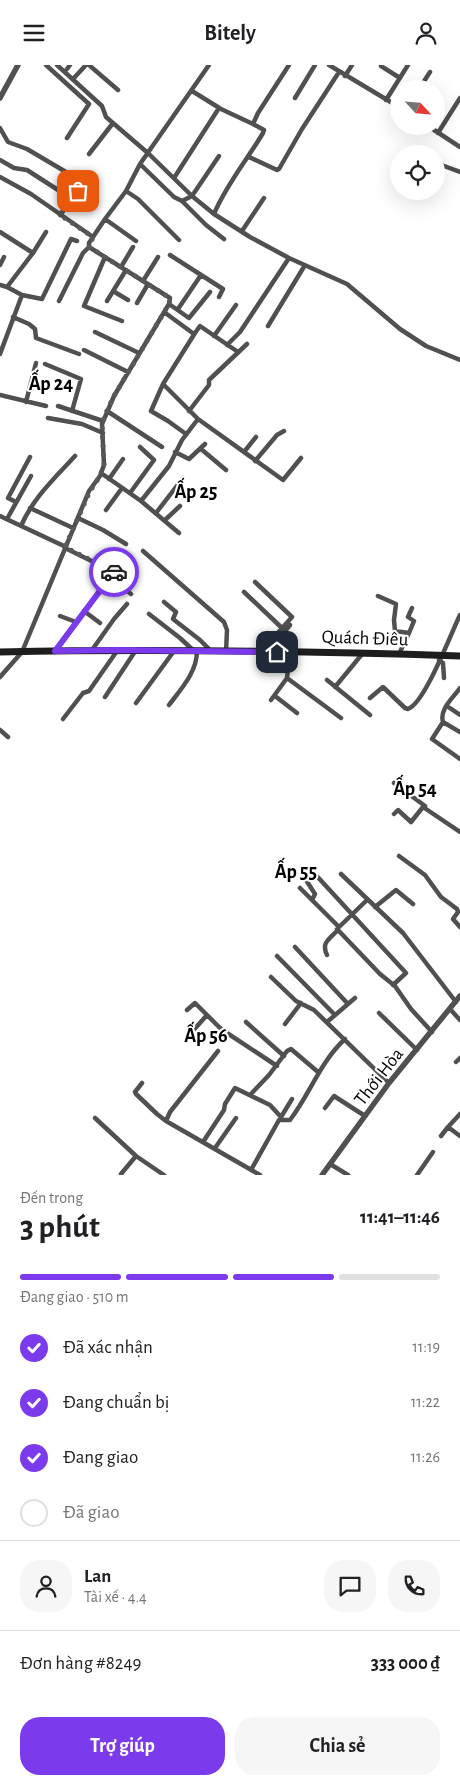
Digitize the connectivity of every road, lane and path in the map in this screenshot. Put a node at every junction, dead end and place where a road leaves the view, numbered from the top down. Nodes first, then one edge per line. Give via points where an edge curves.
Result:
1 (18, 65) edge
2 (46, 65) edge
3 (56, 65) edge
4 (88, 65) edge
5 (209, 65) edge
6 (289, 65) edge
7 (316, 65) edge
8 (329, 65) edge
9 (352, 65) edge
10 (408, 65) edge
11 (381, 66) edge
12 (339, 72) junction
13 (430, 72) dead end
14 (345, 76) junction
15 (400, 78) junction
16 (73, 79) junction
17 (425, 80) edge
18 (118, 91) dead end
19 (192, 91) junction
20 (0, 98) edge
21 (295, 98) dead end
22 (460, 98) edge
23 (386, 100) junction
24 (390, 102) edge
25 (219, 108) junction
26 (445, 122) edge
27 (113, 123) junction
28 (253, 124) junction
29 (0, 128) edge
30 (441, 135) edge
31 (67, 138) dead end
32 (460, 147) edge
33 (89, 153) dead end
34 (149, 154) junction
35 (219, 156) dead end
36 (249, 157) junction
37 (0, 160) edge
38 (140, 164) junction
39 (445, 166) edge
40 (460, 172) edge
41 (0, 177) edge
42 (174, 178) junction
43 (126, 191) junction
44 (192, 197) junction
45 (264, 198) dead end
46 (72, 199) junction
47 (182, 201) junction
48 (214, 213) junction
49 (60, 215) junction
50 (105, 219) junction
51 (46, 231) dead end
52 (242, 231) junction
53 (0, 232) edge
54 (93, 237) junction
55 (224, 239) dead end
56 (179, 240) dead end
57 (77, 241) dead end
58 (136, 241) dead end
59 (89, 247) junction
60 (133, 247) dead end
61 (33, 253) junction
62 (170, 255) dead end
63 (4, 257) dead end
64 (105, 257) junction
65 (158, 257) dead end
66 (289, 258) junction
67 (0, 265) edge
68 (305, 265) junction
69 (123, 268) junction
70 (201, 275) junction
71 (145, 282) junction
72 (0, 285) edge
73 (7, 287) junction
74 (113, 291) junction
75 (210, 292) dead end
76 (22, 295) junction
77 (219, 297) dead end
78 (128, 300) dead end
79 (59, 301) dead end
80 (107, 301) dead end
81 (137, 303) dead end
82 (169, 304) junction
83 (236, 305) dead end
84 (178, 309) junction
85 (164, 313) junction
86 (13, 317) junction
87 (122, 321) dead end
88 (268, 326) dead end
89 (95, 332) dead end
90 (194, 334) junction
91 (214, 336) junction
92 (247, 344) dead end
93 (227, 345) junction
94 (84, 350) dead end
95 (238, 352) junction
96 (140, 353) junction
97 (0, 354) edge
98 (79, 355) dead end
99 (460, 360) edge
100 (36, 363) dead end
101 (45, 364) dead end
102 (128, 372) junction
103 (163, 385) junction
104 (0, 395) edge
105 (26, 402) junction
106 (46, 406) dead end
107 (58, 406) dead end
108 (72, 411) junction
109 (106, 411) junction
110 (189, 411) junction
111 (48, 418) dead end
112 (198, 419) junction
113 (102, 421) junction
114 (284, 431) dead end
115 (103, 433) junction
116 (186, 434) junction
117 (256, 437) dead end
118 (205, 444) dead end
119 (140, 447) dead end
120 (162, 447) dead end
121 (201, 449) junction
122 (176, 452) junction
123 (244, 453) junction
124 (75, 456) dead end
125 (30, 457) dead end
126 (300, 458) dead end
127 (124, 459) dead end
128 (255, 461) junction
129 (226, 470) dead end
130 (101, 473) junction
131 (31, 476) dead end
132 (183, 478) dead end
133 (109, 479) junction
134 (122, 488) junction
135 (130, 493) junction
136 (141, 501) junction
137 (16, 502) junction
138 (180, 506) dead end
139 (30, 508) junction
140 (106, 510) dead end
141 (156, 513) junction
142 (0, 516) edge
143 (78, 518) junction
144 (7, 519) junction
145 (165, 520) junction
146 (21, 526) junction
147 (74, 528) junction
148 (179, 533) dead end
149 (126, 544) dead end
150 (65, 547) junction
151 (143, 551) dead end
152 (126, 555) dead end
153 (114, 572) junction
154 (110, 578) junction
155 (254, 582) dead end
156 (244, 592) dead end
157 (131, 594) dead end
158 (378, 597) dead end
159 (164, 602) dead end
160 (127, 604) dead end
161 (412, 608) dead end
162 (84, 611) junction
163 (149, 614) dead end
164 (460, 615) edge
165 (60, 616) dead end
166 (76, 622) junction
167 (100, 623) dead end
168 (290, 625) dead end
169 (282, 628) junction
170 (409, 633) junction
171 (92, 650) junction
172 (117, 650) junction
173 (136, 650) junction
174 (55, 651) junction
175 (174, 651) junction
176 (196, 651) junction
177 (211, 651) junction
178 (0, 652) edge
179 (22, 652) junction
180 (226, 652) junction
181 (275, 652) junction
182 (290, 652) junction
183 (363, 653) junction
184 (398, 655) junction
185 (460, 656) edge
186 (440, 658) junction
187 (0, 677) edge
188 (287, 678) junction
189 (444, 678) dead end
190 (327, 680) dead end
191 (335, 687) junction
192 (460, 689) edge
193 (105, 697) dead end
194 (370, 698) dead end
195 (136, 703) dead end
196 (169, 705) dead end
197 (447, 706) junction
198 (297, 713) dead end
199 (370, 715) dead end
200 (460, 715) edge
201 (341, 718) dead end
202 (63, 719) dead end
203 (443, 721) junction
204 (0, 730) edge
205 (460, 732) edge
206 (8, 737) dead end
207 (460, 759) edge
208 (394, 783) dead end
209 (423, 807) junction
210 (394, 814) dead end
211 (460, 832) edge
212 (400, 856) dead end
213 (314, 873) dead end
214 (341, 874) dead end
215 (306, 880) dead end
216 (300, 888) dead end
217 (312, 900) junction
218 (367, 900) junction
219 (413, 903) dead end
220 (375, 907) junction
221 (353, 914) junction
222 (460, 927) edge
223 (338, 929) junction
224 (295, 947) dead end
225 (327, 955) dead end
226 (277, 956) dead end
227 (271, 977) dead end
228 (393, 985) junction
229 (460, 996) edge
230 (355, 997) dead end
231 (456, 1002) junction
232 (301, 1003) junction
233 (348, 1004) junction
234 (450, 1009) junction
235 (186, 1010) dead end
236 (379, 1013) dead end
237 (207, 1015) junction
238 (335, 1015) junction
239 (460, 1020) edge
240 (327, 1022) junction
241 (246, 1023) dead end
242 (284, 1024) dead end
243 (432, 1032) junction
244 (191, 1033) dead end
245 (345, 1039) junction
246 (417, 1050) junction
247 (218, 1051) dead end
248 (284, 1056) junction
249 (277, 1065) junction
250 (318, 1072) junction
251 (142, 1083) dead end
252 (389, 1083) junction
253 (250, 1095) junction
254 (292, 1099) dead end
255 (325, 1107) dead end
256 (460, 1114) edge
257 (365, 1116) junction
258 (95, 1118) dead end
259 (236, 1118) dead end
260 (280, 1119) junction
261 (166, 1121) junction
262 (448, 1127) junction
263 (441, 1136) dead end
264 (460, 1136) edge
265 (203, 1142) junction
266 (215, 1148) junction
267 (432, 1152) dead end
268 (136, 1156) junction
269 (330, 1163) junction
270 (251, 1169) junction
271 (121, 1174) edge
272 (164, 1175) edge
273 (260, 1175) edge
274 (322, 1175) edge
275 (348, 1175) edge
276 (417, 1175) edge

1 - 20 street
2 - 31 street via 89,104
3 - 16 street
4 - 16 street
4 - 18 street
5 - 19 street
6 - 28 street
7 - 21 street
8 - 12 street
9 - 14 street
10 - 15 street
11 - 15 street
12 - 14 street
12 - 36 street via 279,169
13 - 17 street
14 - 23 street
15 - 23 street
16 - 27 street via 102,107
19 - 25 street
19 - 34 street
22 - 26 street
23 - 24 street
25 - 28 street
25 - 42 street
27 - 33 street
27 - 34 street
28 - 36 street via 264,131
29 - 46 street via 8,142 27,149 69,175 78,191
30 - 32 street
34 - 38 street
34 - 42 street
35 - 44 street
36 - 48 street via 231,181
37 - 46 street via 14,168 29,171
38 - 43 street
38 - 47 street
39 - 40 street
41 - 49 street
42 - 44 street
43 - 50 street
43 - 56 street
44 - 47 street
44 - 48 street
45 - 52 street
46 - 49 street
47 - 55 street
48 - 52 street
49 - 54 street
50 - 54 street
50 - 58 street
51 - 61 street
52 - 66 street
53 - 61 street
54 - 59 street
57 - 76 street via 72,239 42,299
59 - 64 street
59 - 79 street
60 - 69 street
61 - 73 street
62 - 70 street
63 - 67 street
64 - 69 street
64 - 87 street via 84,306
65 - 71 street
66 - 68 street
66 - 93 street via 240,332
68 - 88 street
68 - 99 street via 347,284 400,329 426,346
69 - 71 street
69 - 74 street
70 - 77 street via 223,289
70 - 84 street
71 - 81 street
71 - 82 street via 170,298
72 - 73 street
73 - 76 street
74 - 78 street
74 - 80 street
75 - 84 street via 189,318
76 - 86 street
82 - 84 street
82 - 85 street
83 - 91 street
85 - 90 street
85 - 96 street
86 - 97 street
86 - 98 street via 35,329 36,338
89 - 96 street
90 - 91 street via 200,326
90 - 103 street
91 - 93 street
92 - 95 street
93 - 95 street
94 - 102 street
95 - 110 street via 209,381
96 - 102 street
100 - 105 street
101 - 108 street via 82,379
102 - 109 street
103 - 110 street
103 - 116 street via 151,411
104 - 105 street
105 - 106 street
107 - 108 street
108 - 113 street
109 - 113 street
109 - 120 street
110 - 112 street
111 - 115 street via 82,424
112 - 116 street
112 - 123 street
113 - 115 street
114 - 128 street
115 - 130 street via 104,465
116 - 122 street
117 - 123 street
118 - 121 street
119 - 135 street via 154,460
121 - 122 street via 189,459
121 - 129 street
122 - 136 street
123 - 128 street
124 - 139 street
125 - 137 street via 8,498
126 - 128 street via 283,480
127 - 133 street
130 - 133 street
130 - 143 street
131 - 137 street
132 - 141 street
133 - 134 street
134 - 135 street
134 - 140 street
135 - 136 street
136 - 141 street
137 - 144 street
138 - 145 street
139 - 146 street
139 - 147 street
141 - 145 street
142 - 144 street
143 - 147 street
143 - 149 street
144 - 146 street
145 - 148 street
146 - 150 street
147 - 150 street
150 - 153 street
150 - 179 street
151 - 180 street via 224,622 228,630
152 - 153 street
153 - 154 street
154 - 157 street
154 - 162 street
155 - 169 street via 292,617
156 - 169 street
158 - 170 street via 396,604 395,631
159 - 177 street via 176,612 173,619
160 - 171 street
161 - 170 street via 408,617 414,622
162 - 166 street
162 - 167 street
163 - 176 street
164 - 186 street
165 - 166 street
166 - 174 street
168 - 181 street
169 - 181 street via 276,635
170 - 184 street
171 - 172 main road, Quách Điêu
171 - 174 main road, Quách Điêu
172 - 173 main road, Quách Điêu
172 - 202 street via 89,691 83,693
173 - 175 main road, Quách Điêu
173 - 193 street
174 - 179 main road, Quách Điêu
175 - 176 main road, Quách Điêu
175 - 195 street
176 - 177 main road, Quách Điêu
176 - 196 street via 195,667
177 - 180 main road, Quách Điêu
178 - 179 main road, Quách Điêu
179 - 187 street
180 - 181 main road, Quách Điêu
181 - 182 main road, Quách Điêu
182 - 183 main road, Quách Điêu
182 - 188 street
183 - 184 main road, Quách Điêu
183 - 191 street
184 - 186 main road, Quách Điêu
185 - 186 main road, Quách Điêu
186 - 189 street
186 - 194 street via 420,699 411,709 383,687
188 - 198 street via 273,698
188 - 201 street
190 - 191 street
191 - 199 street
192 - 197 street
197 - 200 street
197 - 203 street via 442,714
203 - 205 street
203 - 207 street via 432,739
204 - 206 street
208 - 209 street
209 - 210 street via 411,822 398,810
209 - 211 street
212 - 222 street via 425,875 441,897 458,909 453,919
213 - 221 street
214 - 218 street
215 - 217 street via 315,893
216 - 217 street
217 - 223 street
218 - 220 street
218 - 221 street
219 - 220 street via 396,889
220 - 231 street via 403,933
221 - 223 street
221 - 228 street via 406,973
223 - 225 street via 325,942
223 - 228 street
224 - 233 street
226 - 238 street
227 - 232 street
228 - 243 street
229 - 231 street, Thới Hòa
230 - 233 street
231 - 234 street, Thới Hòa
232 - 240 street
232 - 242 street
233 - 238 street
234 - 239 street
234 - 243 street, Thới Hòa
235 - 237 street via 195,1003
236 - 246 street
237 - 244 street
237 - 249 street via 221,1029
238 - 240 street
240 - 245 street
241 - 248 street
243 - 246 street, Thới Hòa
245 - 250 street
245 - 252 street
246 - 252 street, Thới Hòa
247 - 261 street
248 - 249 street
248 - 250 street via 291,1049
249 - 253 street
250 - 260 street via 290,1120
251 - 261 street via 136,1094
252 - 257 street, Thới Hòa
253 - 260 street via 270,1105
253 - 265 street via 235,1088
254 - 260 street
255 - 257 street via 334,1096
256 - 262 street
257 - 269 street, Thới Hòa
258 - 268 street
259 - 266 street
260 - 270 street
261 - 265 street
262 - 263 street
262 - 264 street
265 - 266 street
266 - 270 street
267 - 276 street
268 - 271 street
268 - 272 street
269 - 274 street, Thới Hòa
269 - 275 street
270 - 273 street

